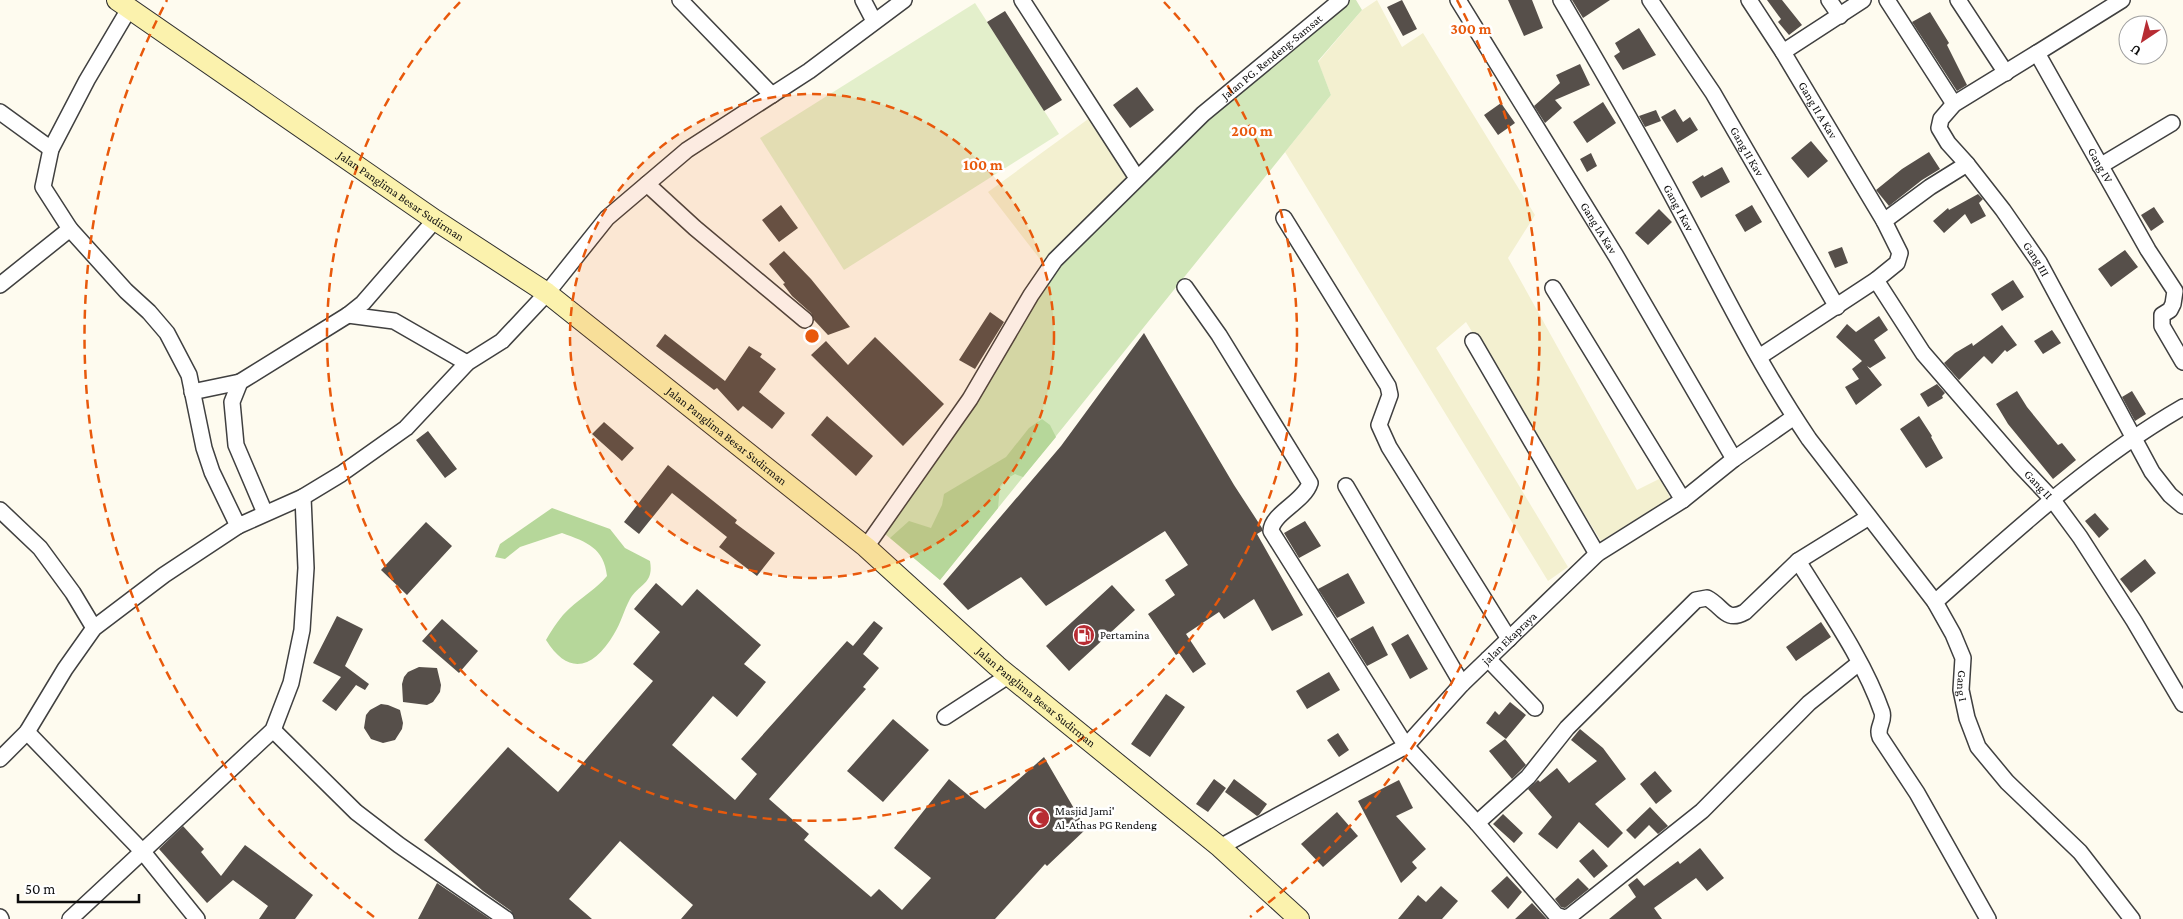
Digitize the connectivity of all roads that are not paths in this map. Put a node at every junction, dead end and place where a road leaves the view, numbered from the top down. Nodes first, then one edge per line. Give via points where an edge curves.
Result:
1 (680, 0) edge
2 (862, 0) edge
3 (904, 0) edge
4 (1022, 0) edge
5 (1341, 0) edge
6 (1458, 0) edge
7 (1561, 0) edge
8 (1650, 0) edge
9 (1749, 0) edge
10 (1829, 0) edge
11 (1863, 0) edge
12 (1887, 0) edge
13 (1958, 0) edge
14 (2122, 0) edge
15 (123, 4) edge
16 (1840, 16) junction
17 (874, 21) junction
18 (1783, 52) junction
19 (2036, 53) junction
20 (2006, 73) junction
21 (772, 95) junction
22 (1954, 104) junction
23 (0, 112) edge
24 (2172, 123) dead end
25 (51, 149) junction
26 (1967, 164) junction
27 (2100, 166) junction
28 (1137, 178) junction
29 (647, 184) junction
30 (1284, 218) dead end
31 (435, 220) junction
32 (1884, 221) junction
33 (70, 229) junction
34 (1876, 280) junction
35 (0, 285) edge
36 (1185, 287) dead end
37 (1553, 288) dead end
38 (548, 293) junction
39 (1837, 306) junction
40 (348, 316) junction
41 (805, 320) dead end
42 (1473, 341) dead end
43 (1759, 357) junction
44 (2183, 362) edge
45 (467, 364) junction
46 (240, 382) junction
47 (192, 392) junction
48 (2183, 407) edge
49 (1794, 417) junction
50 (2133, 438) junction
51 (1734, 459) junction
52 (1346, 486) dead end
53 (304, 497) junction
54 (2052, 499) junction
55 (1683, 500) junction
56 (2183, 506) edge
57 (0, 510) edge
58 (265, 513) junction
59 (1870, 517) junction
60 (238, 526) junction
61 (866, 547) junction
62 (1597, 554) junction
63 (1798, 561) junction
64 (1935, 602) junction
65 (94, 628) junction
66 (1509, 639) junction
67 (1488, 659) junction
68 (1859, 663) junction
69 (1008, 676) junction
70 (1462, 684) junction
71 (2183, 704) edge
72 (1535, 708) dead end
73 (945, 717) dead end
74 (273, 730) junction
75 (27, 732) junction
76 (1406, 746) junction
77 (0, 759) edge
78 (1477, 823) junction
79 (1220, 846) junction
80 (143, 852) junction
81 (70, 919) edge
82 (197, 919) edge
83 (506, 919) edge
84 (1299, 919) edge
85 (1988, 919) edge
86 (2132, 919) edge

1 - 21 street
2 - 17 street
3 - 17 street
4 - 28 street
5 - 28 street, Jalan PG. Rendeng-Samsat via 1204,114
6 - 51 street, Gang IA Kav via 1616,256
7 - 43 street, Gang I Kav via 1649,152
8 - 39 street, Gang II Kav via 1713,93
9 - 18 street, Gang II A Kav
10 - 16 street
11 - 16 street
12 - 22 street
13 - 20 street
14 - 19 street
15 - 25 street
15 - 31 main road, Jalan Panglima Besar Sudirman
16 - 18 street
17 - 21 street via 810,71
18 - 32 street, Gang II A Kav
19 - 20 street, Gang III
19 - 27 street, Gang IV
20 - 22 street, Gang III
21 - 29 street via 688,150
22 - 26 street, Gang III via 1940,119 1939,128
23 - 25 street
24 - 27 street
25 - 33 street via 43,187
26 - 32 street
26 - 50 street, Gang III via 2039,262
27 - 44 street, Gang IV via 2175,291 2170,310 2162,315 2162,326
28 - 61 street, Jalan PG. Rendeng-Samsat via 1055,260 970,400
29 - 38 street via 607,218
29 - 41 street
30 - 66 street via 1388,386 1390,395 1379,425 1389,447
31 - 38 main road, Jalan Panglima Besar Sudirman
31 - 40 street
32 - 34 street, Gang II A Kav via 1900,253 1897,263
33 - 35 street
33 - 47 street via 167,333 189,375
34 - 39 street, Gang II A Kav
34 - 54 street, Gang II via 1923,353
36 - 76 street via 1219,335 1310,483 1273,523 1271,532
37 - 55 street
38 - 45 street via 502,341
38 - 61 main road, Jalan Panglima Besar Sudirman
39 - 43 street, Gang II A Kav
40 - 45 street via 394,321
40 - 46 street
42 - 62 street
43 - 49 street, Gang I Kav
45 - 53 street via 406,428
46 - 47 street
46 - 58 street via 232,402 236,445
47 - 60 street via 212,472
48 - 50 street
49 - 51 street, jalan Ekapraya
49 - 59 street, Gang I
50 - 54 street
50 - 56 street, Gang III via 2152,472
51 - 55 street, jalan Ekapraya
52 - 70 street
53 - 58 street
53 - 74 street via 306,568 302,630 291,683
54 - 64 street
54 - 71 street, Gang II via 2107,579
55 - 62 street, jalan Ekapraya
57 - 65 street via 40,548
58 - 60 street
59 - 63 street
59 - 64 street, Gang I
60 - 65 street
61 - 69 main road, Jalan Panglima Besar Sudirman
62 - 66 street, jalan Ekapraya
63 - 68 street
63 - 78 street via 1738,616 1729,616 1707,598 1696,600 1567,728 1528,777
64 - 86 street, Gang I via 1963,658 1961,690 1978,747 2007,782 2080,852
65 - 75 street via 64,669
66 - 67 street, jalan Ekapraya
67 - 70 street, jalan Ekapraya
67 - 72 street
68 - 78 street via 1809,703 1702,811 1570,916 1556,915
68 - 85 street via 1882,714 1880,738 1917,793
69 - 73 street
69 - 79 main road, Jalan Panglima Besar Sudirman
70 - 76 street, jalan Ekapraya
74 - 80 street
74 - 83 street via 356,812
75 - 77 street
75 - 80 street
76 - 78 street
76 - 79 street, jalan Ekapraya
79 - 84 main road, Jalan Panglima Besar Sudirman
80 - 81 street
80 - 82 street

